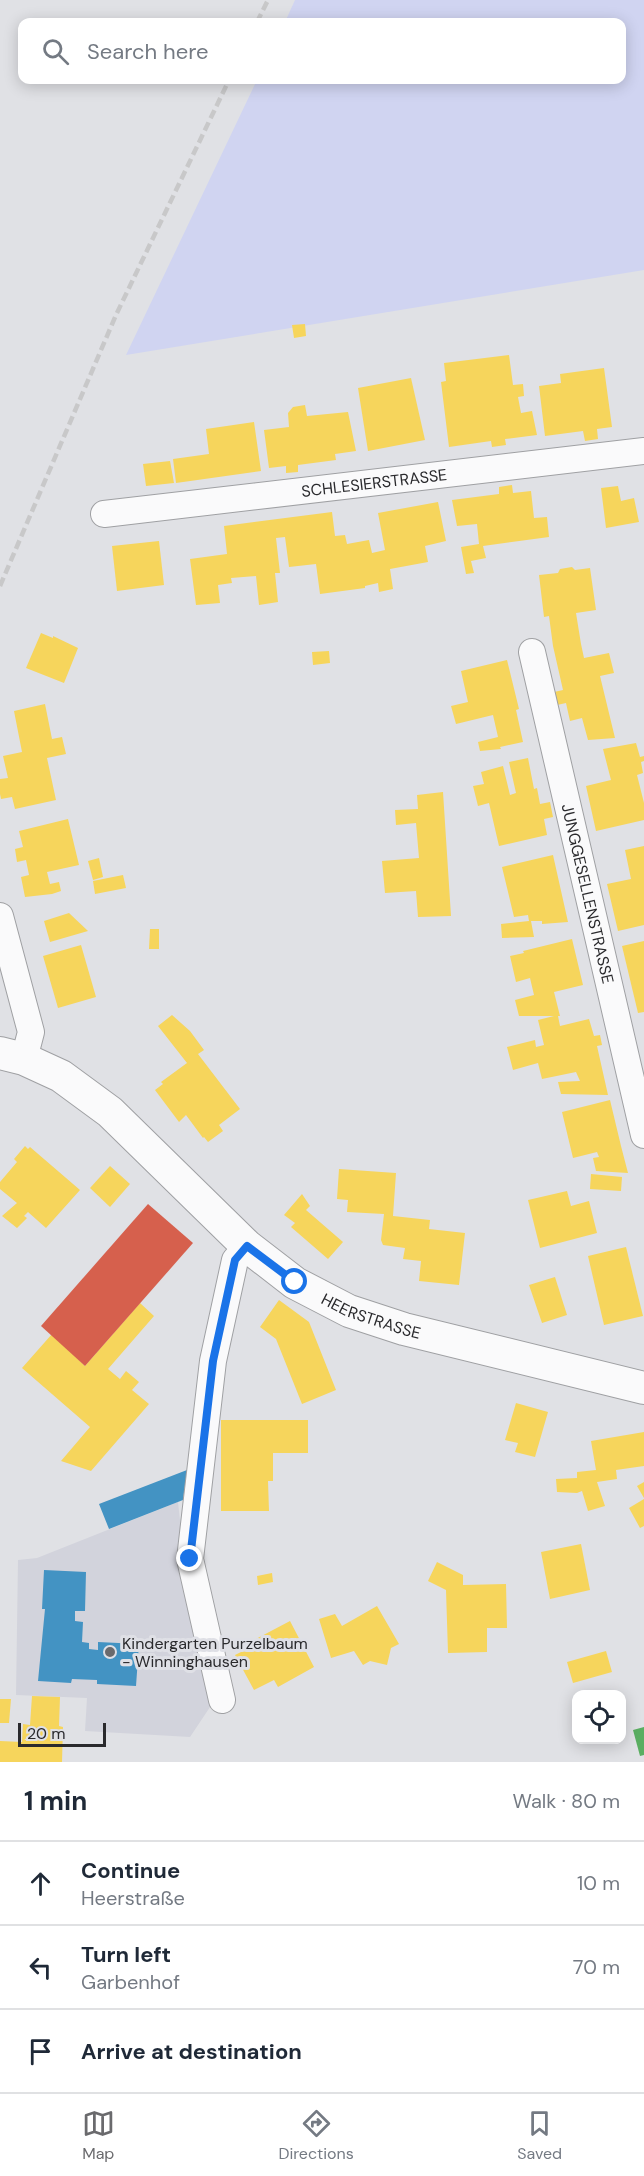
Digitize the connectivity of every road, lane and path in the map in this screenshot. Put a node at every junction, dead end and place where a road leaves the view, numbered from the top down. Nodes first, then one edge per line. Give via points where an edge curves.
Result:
1 (644, 451) edge
2 (104, 514) dead end
3 (532, 652) dead end
4 (0, 916) edge
5 (12, 1056) edge
6 (644, 1135) edge
7 (247, 1246) junction
8 (644, 1388) edge
9 (222, 1700) dead end

1 - 2 street, SCHLESIERSTRASSE
3 - 6 street, JUNGGESELLENSTRASSE
4 - 5 street via 31,1032
5 - 7 street, HEERSTRASSE via 61,1076 110,1112
7 - 8 street, HEERSTRASSE via 295,1282 349,1311 404,1329
7 - 9 street via 235,1260 213,1361 190,1559

